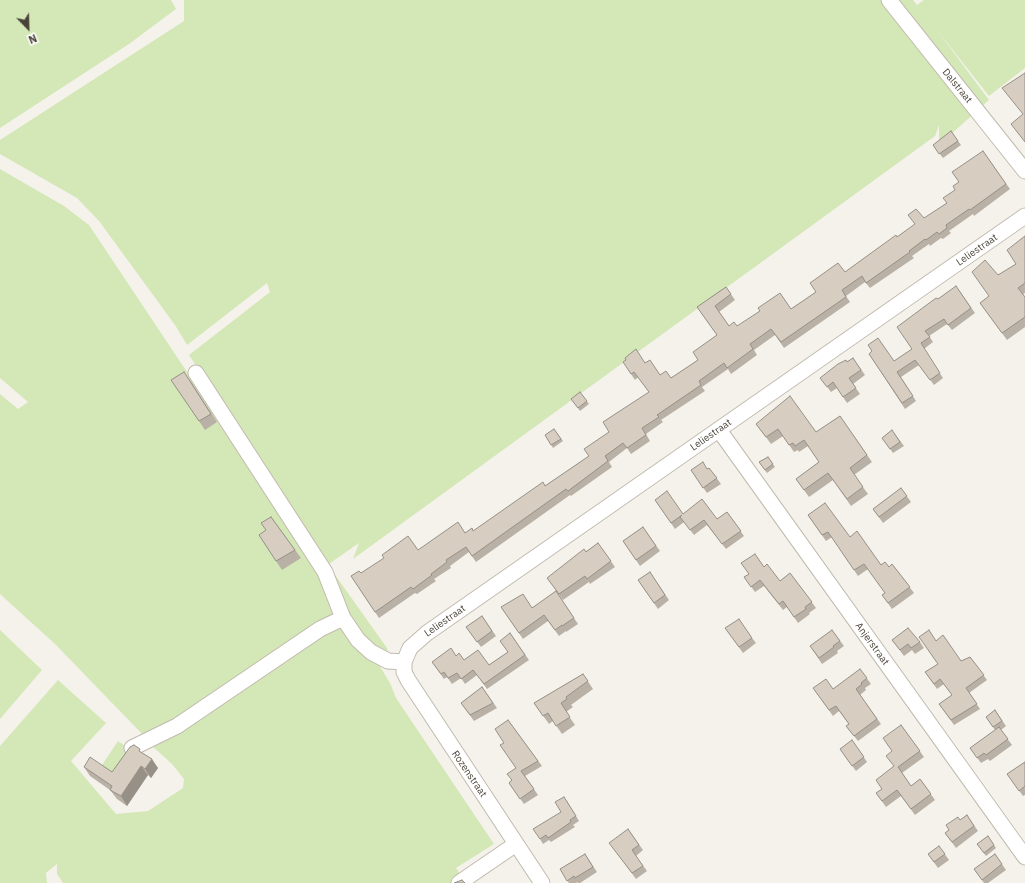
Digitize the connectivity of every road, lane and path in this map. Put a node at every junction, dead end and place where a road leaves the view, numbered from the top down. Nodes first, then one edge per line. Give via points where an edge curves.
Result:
1 (889, 0) edge
2 (1025, 171) edge
3 (1025, 216) edge
4 (196, 373) dead end
5 (719, 430) junction
6 (342, 618) junction
7 (404, 662) junction
8 (132, 748) edge
9 (516, 844) junction
10 (1025, 857) edge
11 (459, 883) edge
12 (542, 883) edge

1 - 2 street, Dalstraat
3 - 5 street, Leliestraat
4 - 6 street via 326,572
5 - 7 street, Leliestraat via 427,633 410,648
5 - 10 street, Anjerstraat
6 - 7 street via 358,640 371,652 388,662
6 - 8 street via 320,629 177,726
7 - 9 street, Rozenstraat via 404,672 414,691
9 - 11 street
9 - 12 street, Rozenstraat

